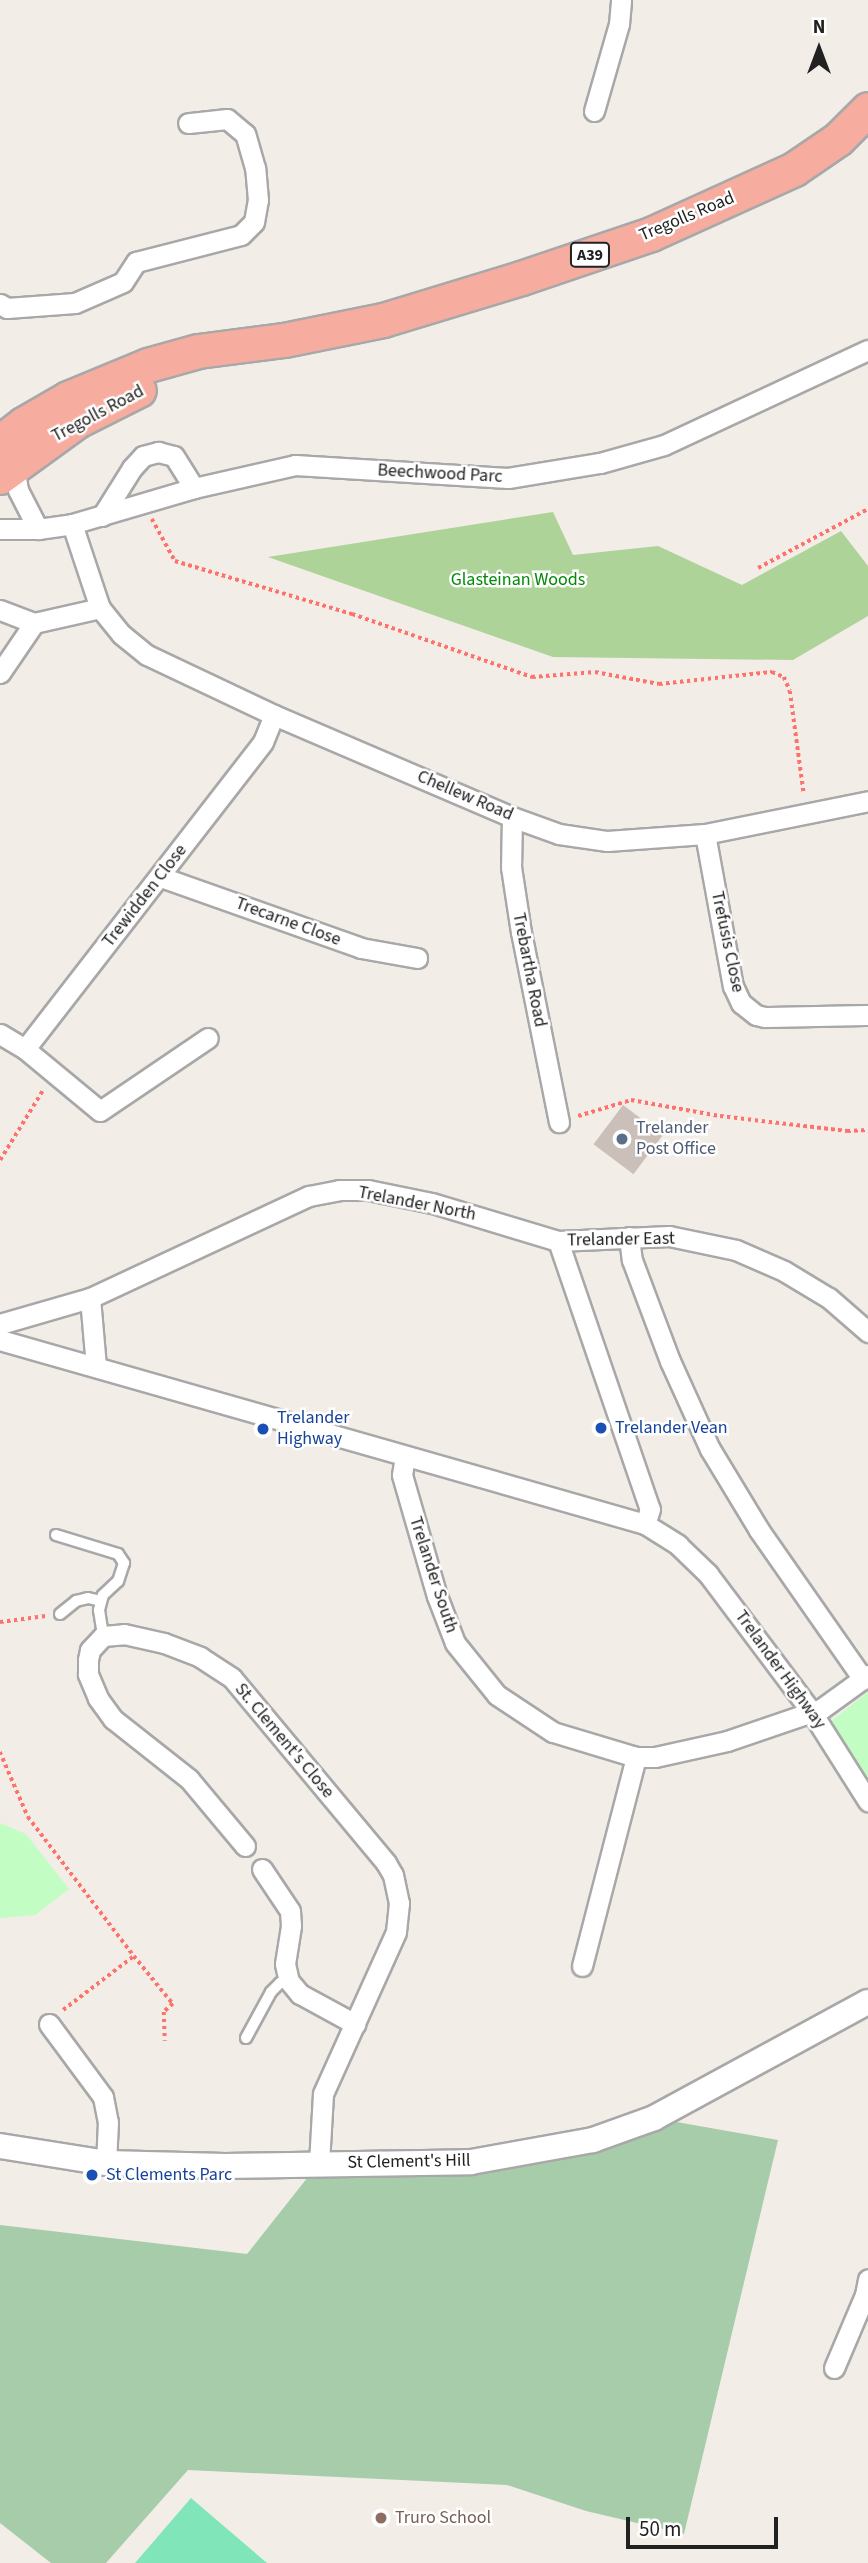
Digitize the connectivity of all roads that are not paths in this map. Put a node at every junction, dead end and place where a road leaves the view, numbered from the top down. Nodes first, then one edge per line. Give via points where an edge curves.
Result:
1 (621, 0) edge
2 (868, 108) edge
3 (594, 111) dead end
4 (188, 123) dead end
5 (0, 304) edge
6 (868, 350) edge
7 (5, 461) edge
8 (194, 488) junction
9 (102, 516) junction
10 (72, 524) junction
11 (0, 529) edge
12 (38, 529) junction
13 (100, 608) junction
14 (0, 610) edge
15 (34, 624) junction
16 (0, 673) edge
17 (274, 715) junction
18 (868, 801) edge
19 (512, 817) junction
20 (705, 834) junction
21 (160, 877) junction
22 (417, 958) dead end
23 (868, 1015) edge
24 (0, 1034) edge
25 (208, 1038) dead end
26 (24, 1049) junction
27 (559, 1122) road end
28 (629, 1237) junction
29 (558, 1241) junction
30 (90, 1298) junction
31 (0, 1324) edge
32 (868, 1332) edge
33 (0, 1340) edge
34 (96, 1366) junction
35 (405, 1456) junction
36 (645, 1524) junction
37 (56, 1535) dead end
38 (101, 1601) junction
39 (60, 1614) road end
40 (103, 1636) junction
41 (865, 1677) edge
42 (811, 1711) junction
43 (636, 1757) junction
44 (868, 1801) edge
45 (245, 1846) dead end
46 (262, 1869) dead end
47 (582, 1966) dead end
48 (289, 1981) junction
49 (868, 2002) edge
50 (49, 2024) road end
51 (355, 2024) junction
52 (246, 2038) dead end
53 (0, 2146) edge
54 (106, 2163) junction
55 (319, 2163) junction
56 (868, 2279) edge
57 (834, 2368) dead end

1 - 3 street via 619,24
2 - 7 highway, Tregolls Road / A39 via 838,139 794,169 651,233 383,320 284,340 120,397
4 - 5 street via 227,119 245,134 257,189 254,222 241,235 136,262 123,282 75,303 7,308
6 - 8 street, Beechwood Parc via 664,445 600,463 508,478 295,465
7 - 12 street
8 - 9 street, Beechwood Parc
8 - 9 street via 174,456 158,452 143,456
9 - 10 street, Beechwood Parc
10 - 12 street, Beechwood Parc
10 - 13 street, Chellew Road
11 - 12 street, Beechwood Parc
13 - 15 street
13 - 17 street, Chellew Road via 146,655
14 - 15 street
15 - 16 street
17 - 19 street, Chellew Road
17 - 21 street, Trewidden Close via 263,742
18 - 20 street, Chellew Road
19 - 20 street, Chellew Road via 559,834 607,841
19 - 27 street, Trebartha Road via 511,867 521,932
20 - 23 street, Trefusis Close via 733,986 741,1003 765,1017
21 - 22 street, Trecarne Close via 361,948
21 - 26 street, Trewidden Close
24 - 26 street
25 - 26 street via 100,1111
28 - 29 street, Trelander East
28 - 32 street, Trelander East via 669,1236 736,1250 829,1298
28 - 41 street via 632,1260 670,1361 710,1449 759,1530
29 - 30 street, Trelander North via 432,1203 339,1190 309,1196
29 - 36 street via 650,1509
30 - 31 street, Trelander North
30 - 34 street
33 - 34 street, Trelander Highway
34 - 35 street, Trelander Highway
35 - 36 street, Trelander Highway
35 - 43 street, Trelander South via 402,1475 438,1596 455,1643 467,1661 497,1695 533,1721 573,1740
36 - 42 street, Trelander Highway via 678,1545 708,1574
37 - 38 lane via 118,1554 124,1563 118,1581
38 - 39 lane via 76,1601
38 - 40 lane
40 - 45 street via 90,1650 88,1660 88,1674 98,1698 113,1719 189,1779
40 - 51 street, St. Clement's Close via 124,1634 164,1643 200,1657 232,1678 386,1863 398,1896 397,1932
41 - 42 street, Trelander South via 821,1709
42 - 43 street, Trelander South via 727,1741
42 - 44 street, Trelander Highway
43 - 47 street
46 - 48 street via 290,1911 285,1964
48 - 51 street via 300,1994
48 - 52 lane via 271,1992
49 - 55 street, St Clement's Hill via 654,2118 593,2140 471,2162
50 - 54 street via 103,2097 108,2122
51 - 55 street, St. Clement's Close via 323,2094
53 - 54 street, St Clement's Hill
54 - 55 street, St Clement's Hill
56 - 57 street

